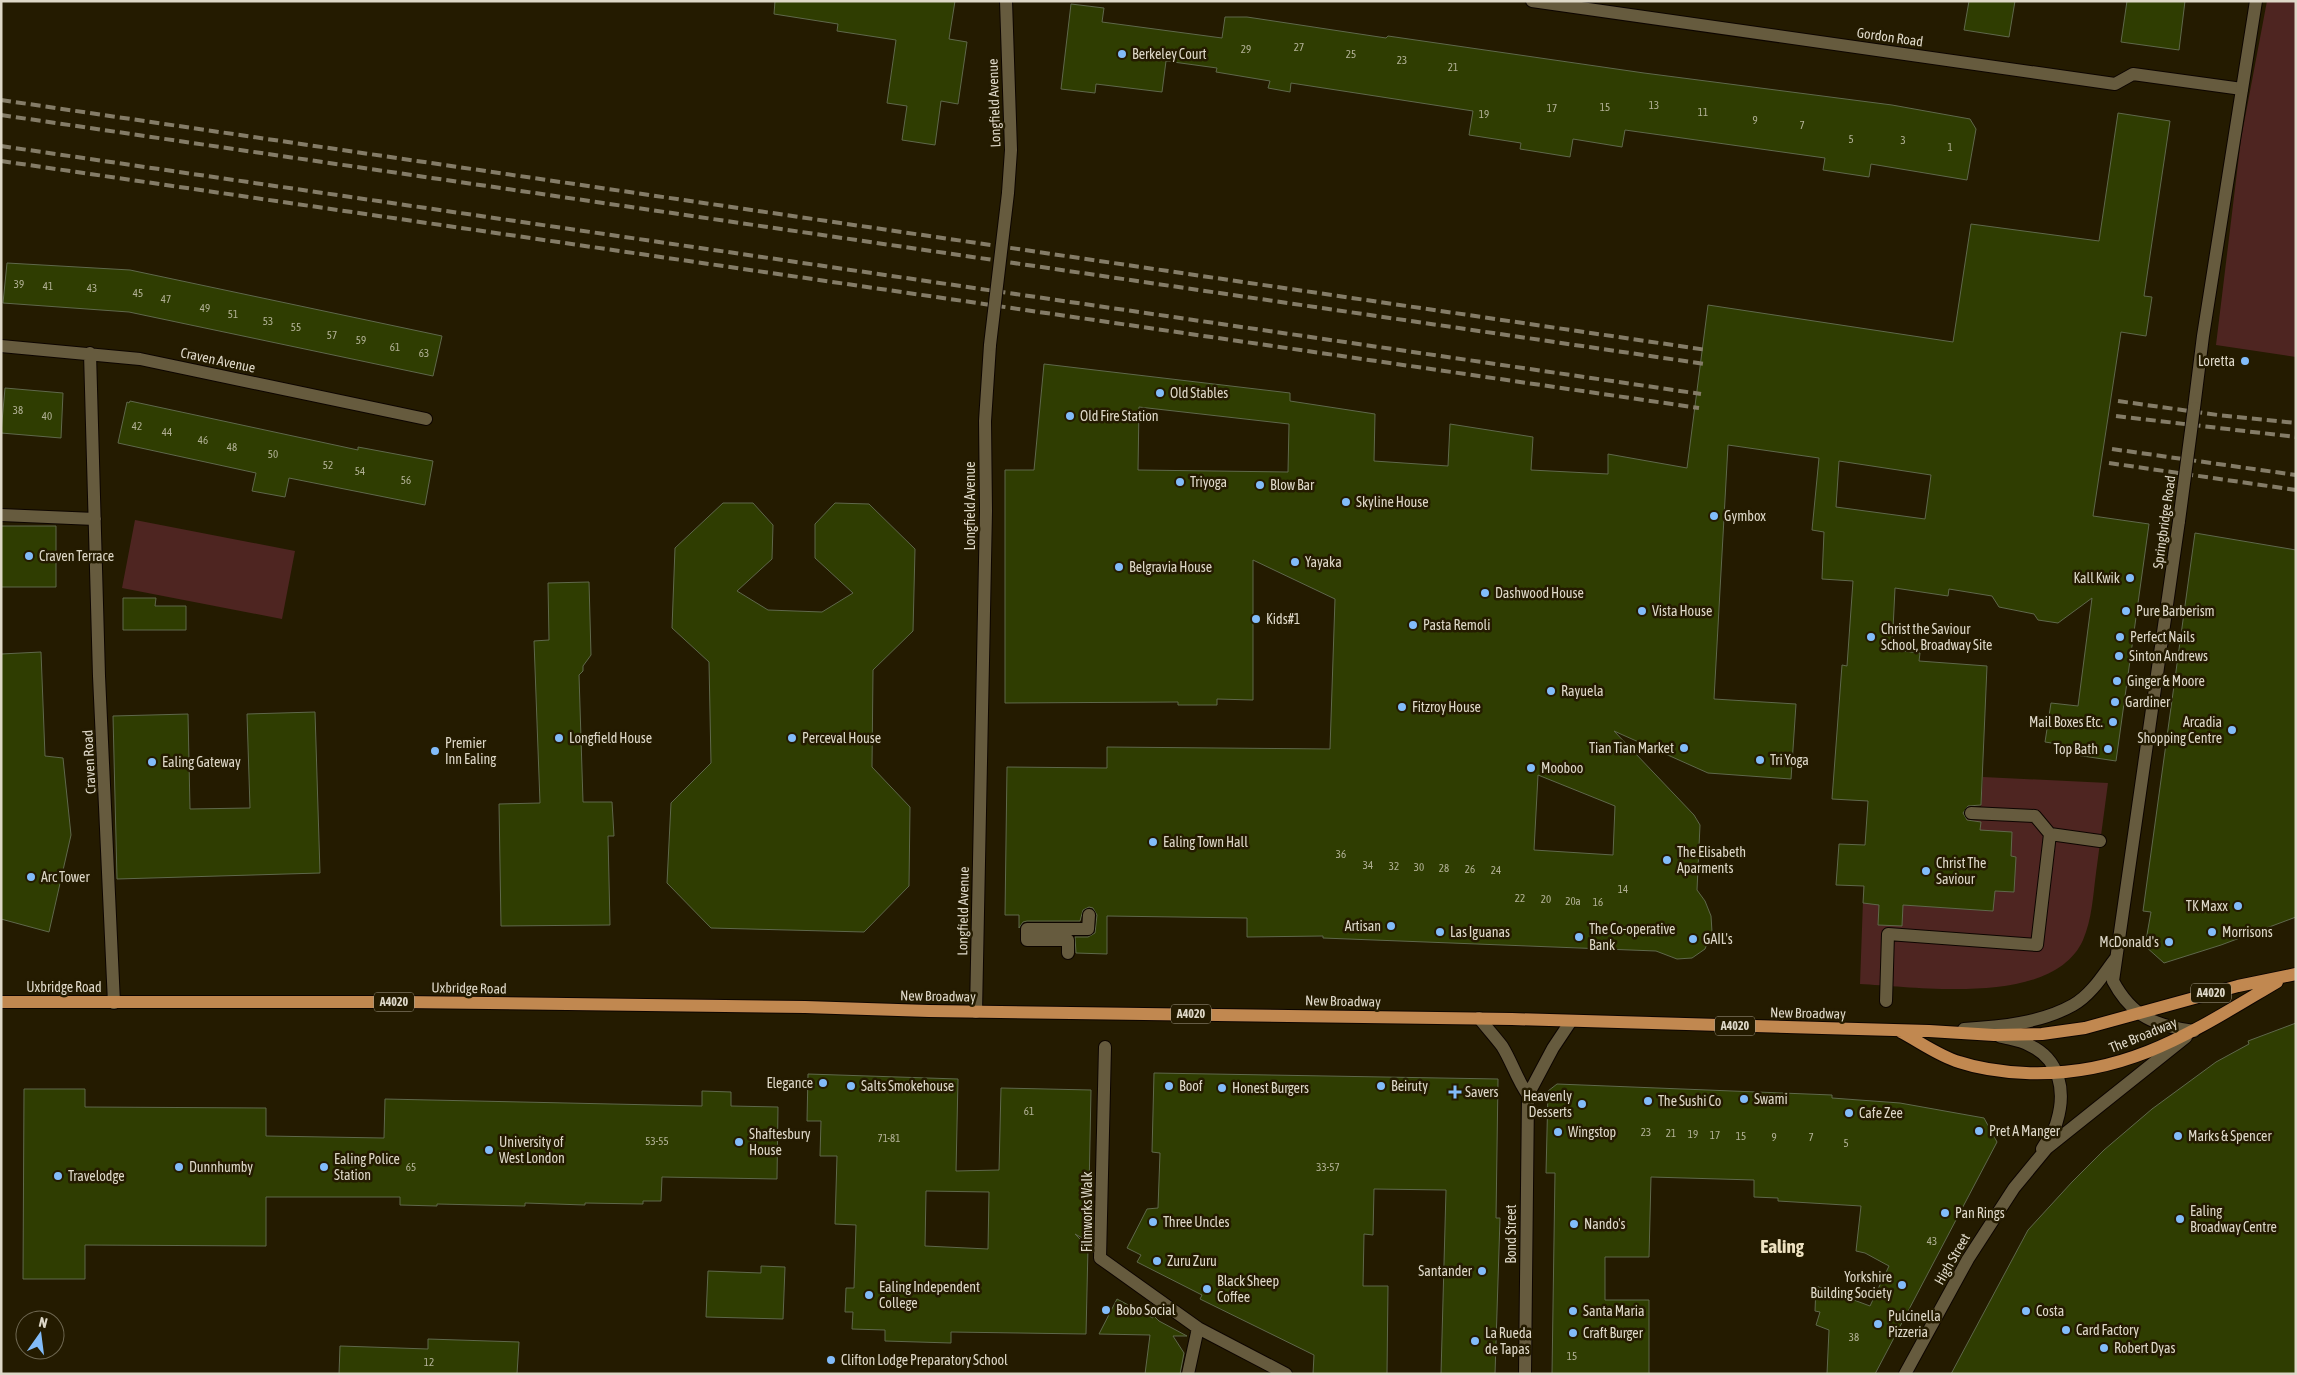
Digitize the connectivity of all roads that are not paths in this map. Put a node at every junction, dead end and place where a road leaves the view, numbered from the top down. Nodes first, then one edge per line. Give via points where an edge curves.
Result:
1 (1006, 1) edge
2 (1532, 1) edge
3 (2256, 1) edge
4 (2242, 89) junction
5 (1, 346) edge
6 (90, 354) junction
7 (426, 419) dead end
8 (1, 514) edge
9 (95, 520) junction
10 (1971, 813) dead end
11 (2050, 834) junction
12 (2100, 841) dead end
13 (1089, 915) dead end
14 (1068, 953) dead end
15 (2115, 959) junction
16 (2290, 975) edge
17 (1886, 1001) dead end
18 (1, 1002) edge
19 (114, 1003) junction
20 (786, 1007) joint
21 (976, 1012) junction
22 (2138, 1013) junction
23 (1479, 1018) junction
24 (1572, 1021) junction
25 (1899, 1031) junction
26 (1929, 1031) junction
27 (2194, 1031) junction
28 (1994, 1035) junction
29 (1105, 1047) dead end
30 (2058, 1075) junction
31 (1528, 1095) junction
32 (2033, 1165) junction
33 (1198, 1328) junction
34 (1188, 1374) edge
35 (1286, 1374) edge
36 (1525, 1374) edge
37 (1905, 1374) edge

1 - 21 street, Longfield Avenue, bridge via 1011,150 985,421
2 - 4 street, Gordon Road via 2115,84 2133,74
3 - 4 street, Springbridge Road
4 - 15 street, Springbridge Road, bridge via 2203,336
5 - 6 street, Craven Avenue
6 - 7 street, Craven Avenue via 140,359
6 - 9 street, Craven Road
8 - 9 street
9 - 19 street, Craven Road
10 - 11 street via 2035,816
11 - 12 street
11 - 17 street via 2037,945 1888,934
13 - 14 street via 1088,929 1027,929 1027,940 1068,940
15 - 22 street, Springbridge Road via 2113,981
15 - 26 street, Springbridge Road via 2092,989 2074,1005 2043,1018 2000,1027
16 - 22 main road, The Broadway / A4020
16 - 27 main road, The Broadway / A4020
18 - 19 main road, Uxbridge Road / A4020
19 - 20 main road, Uxbridge Road / A4020 via 403,1002
20 - 21 main road, New Broadway / A4020
21 - 23 main road, New Broadway / A4020
22 - 27 street, Springbridge Road via 2154,1023
22 - 28 main road, New Broadway / A4020 via 2085,1028 2042,1034
23 - 24 main road, New Broadway / A4020
23 - 31 street via 1502,1047 1517,1080
24 - 25 main road, New Broadway / A4020
24 - 31 street, Bond Street via 1553,1048
25 - 26 main road, New Broadway / A4020
25 - 30 main road, New Broadway / A4020 via 1958,1062 2007,1072
26 - 28 main road, New Broadway / A4020
27 - 30 main road, The Broadway / A4020 via 2114,1064
27 - 32 street, High Street via 2071,1128
28 - 30 street via 2029,1045 2047,1058
29 - 33 street, Filmworks Walk via 1100,1258
30 - 32 street, High Street via 2061,1100 2057,1123
31 - 36 street, Bond Street
32 - 37 street, High Street via 2014,1188 1968,1259
33 - 34 street
33 - 35 street, Filmworks Walk

